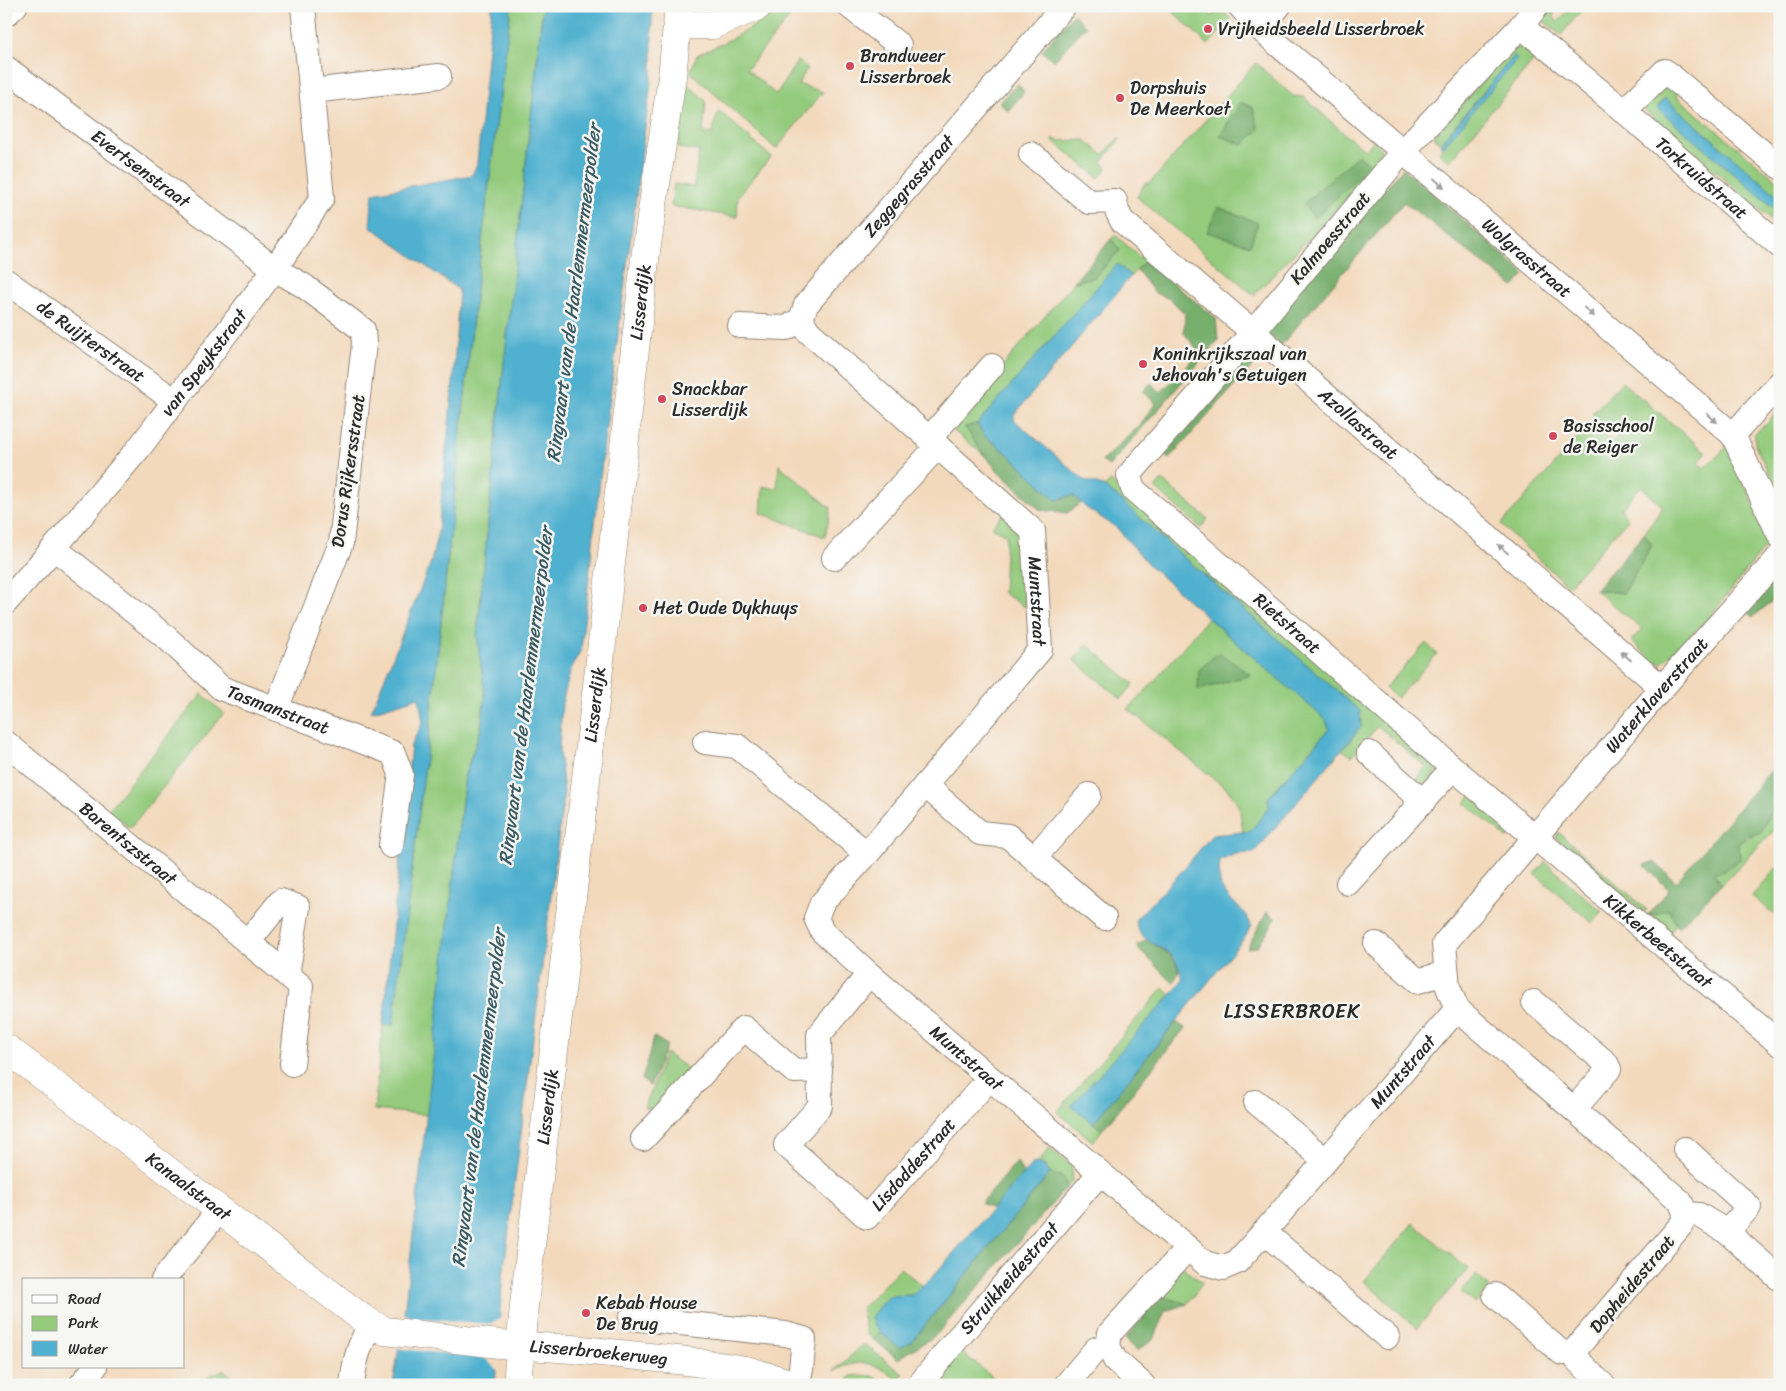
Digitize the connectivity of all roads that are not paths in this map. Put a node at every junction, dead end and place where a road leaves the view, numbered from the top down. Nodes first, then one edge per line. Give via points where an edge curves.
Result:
1 (14, 6) edge
2 (303, 6) edge
3 (758, 6) edge
4 (849, 6) edge
5 (1064, 6) edge
6 (1240, 6) edge
7 (1278, 6) edge
8 (1537, 6) edge
9 (6, 14) edge
10 (678, 15) edge
11 (1520, 26) junction
12 (1259, 28) junction
13 (899, 45) dead end
14 (6, 68) edge
15 (439, 76) dead end
16 (312, 91) junction
17 (1624, 111) junction
18 (1402, 151) junction
19 (1031, 154) dead end
20 (1780, 168) edge
21 (1780, 246) edge
22 (275, 269) junction
23 (9, 289) edge
24 (802, 319) junction
25 (740, 326) dead end
26 (1252, 332) junction
27 (992, 366) dead end
28 (1780, 383) edge
29 (176, 401) junction
30 (1733, 436) junction
31 (934, 443) junction
32 (1129, 475) joint
33 (1780, 536) edge
34 (54, 548) junction
35 (1780, 556) edge
36 (834, 558) dead end
37 (6, 602) edge
38 (1662, 688) junction
39 (276, 709) junction
40 (705, 742) dead end
41 (6, 744) edge
42 (1369, 753) dead end
43 (1453, 768) junction
44 (925, 786) junction
45 (1089, 795) dead end
46 (1423, 802) junction
47 (1536, 836) junction
48 (391, 846) dead end
49 (867, 854) junction
50 (1034, 858) junction
51 (1348, 884) dead end
52 (1104, 918) dead end
53 (248, 942) junction
54 (1376, 944) dead end
55 (287, 974) junction
56 (869, 974) junction
57 (1447, 976) junction
58 (1534, 1002) dead end
59 (1456, 1009) junction
60 (1780, 1044) edge
61 (6, 1048) edge
62 (292, 1064) dead end
63 (820, 1070) junction
64 (990, 1078) junction
65 (1256, 1102) dead end
66 (1574, 1109) junction
67 (643, 1139) dead end
68 (1685, 1149) dead end
69 (1325, 1160) junction
70 (1100, 1173) junction
71 (220, 1209) junction
72 (1686, 1214) junction
73 (1264, 1232) junction
74 (1727, 1232) junction
75 (1188, 1248) junction
76 (165, 1278) edge
77 (1780, 1279) edge
78 (1494, 1295) dead end
79 (631, 1318) dead end
80 (370, 1324) junction
81 (399, 1333) joint
82 (1387, 1337) dead end
83 (510, 1344) junction
84 (1108, 1346) junction
85 (1575, 1352) junction
86 (93, 1368) edge
87 (81, 1385) edge
88 (352, 1385) edge
89 (517, 1385) edge
90 (796, 1385) edge
91 (919, 1385) edge
92 (1066, 1385) edge
93 (1143, 1385) edge
94 (1603, 1385) edge

1 - 9 street
2 - 16 street, van Speykstraat
3 - 10 street via 713,25
4 - 13 street
5 - 24 street, Zeggegrasstraat via 806,305
6 - 12 street, Wolgrasstraat
7 - 12 street
8 - 11 street, Kalmoesstraat
10 - 83 street, Lisserdijk via 646,251 604,626
11 - 17 street, Torkruidstraat
11 - 18 street, Kalmoesstraat
12 - 18 street, Wolgrasstraat
14 - 22 street, Evertsenstraat
15 - 16 street
16 - 22 street, van Speykstraat via 322,198
17 - 20 street via 1665,71
17 - 21 street, Torkruidstraat
18 - 26 street, Kalmoesstraat
18 -> 30 street, Wolgrasstraat
19 - 26 street, Azollastraat via 1089,202 1115,201 1122,221
22 - 29 street, van Speykstraat
22 - 39 street, Dorus Rijkersstraat via 304,286 363,330 364,344 341,543
23 - 29 street, de Ruijterstraat
24 - 25 street via 787,328
24 - 31 street, Muntstraat via 808,331
26 - 32 street, Kalmoesstraat
38 -> 26 street, Azollastraat
27 - 31 street
28 - 30 street
29 - 34 street, van Speykstraat
30 - 33 street, Wolgrasstraat
31 - 36 street
31 - 44 street, Muntstraat via 1033,531 1040,650
32 - 43 street, Rietstraat via 1133,490
34 - 37 street, van Speykstraat
34 - 39 street, Tasmanstraat via 167,638 221,688
35 - 38 street, Waterklaverstraat
38 - 47 street, Waterklaverstraat
39 - 48 street, Tasmanstraat via 393,753 401,774
40 - 49 street via 737,746
41 - 53 street, Barentszstraat
42 - 46 street
43 - 46 street
43 - 47 street, Rietstraat
44 - 49 street, Muntstraat
44 - 50 street via 980,834 1008,836
45 - 50 street
46 - 51 street
47 - 57 street via 1444,944
47 - 60 street, Kikkerbeetstraat
49 - 56 street, Muntstraat via 822,903 816,918 822,932
50 - 52 street
53 - 55 street, Barentszstraat
53 - 55 street via 281,901 298,907
54 - 57 street via 1418,981
55 - 62 street, Barentszstraat via 301,986
56 - 63 street, Lisdoddestraat via 818,1035
56 - 64 street, Muntstraat
57 - 59 street
58 - 66 street via 1606,1063 1608,1069
59 - 66 street
59 - 69 street, Muntstraat
61 - 71 street, Kanaalstraat
63 - 64 street, Lisdoddestraat via 820,1106 786,1145 867,1217
63 - 67 street via 794,1070 744,1028
64 - 70 street, Muntstraat
65 - 69 street
66 - 72 street via 1680,1201
68 - 74 street via 1749,1207
69 - 73 street, Muntstraat
70 - 75 street, Muntstraat
70 - 91 street, Struikheidestraat
71 - 76 street
71 - 80 street, Kanaalstraat
72 - 74 street via 1699,1215
72 - 85 street, Dopheidestraat via 1682,1224
73 - 75 street, Muntstraat via 1236,1262 1223,1268 1205,1263
73 - 82 street
74 - 77 street
75 - 84 street via 1110,1333
78 - 85 street via 1562,1353
79 - 90 street, Lisserbroekerweg via 786,1334 804,1339
80 - 81 street, Kanaalstraat
80 - 88 street via 356,1356
81 - 83 street, Lisserbroekerweg
83 - 89 street, Lisserdijk
83 - 90 street, Lisserbroekerweg via 736,1368
84 - 92 street via 1096,1349
84 - 93 street via 1115,1360
85 - 94 street via 1577,1360
86 - 87 street

